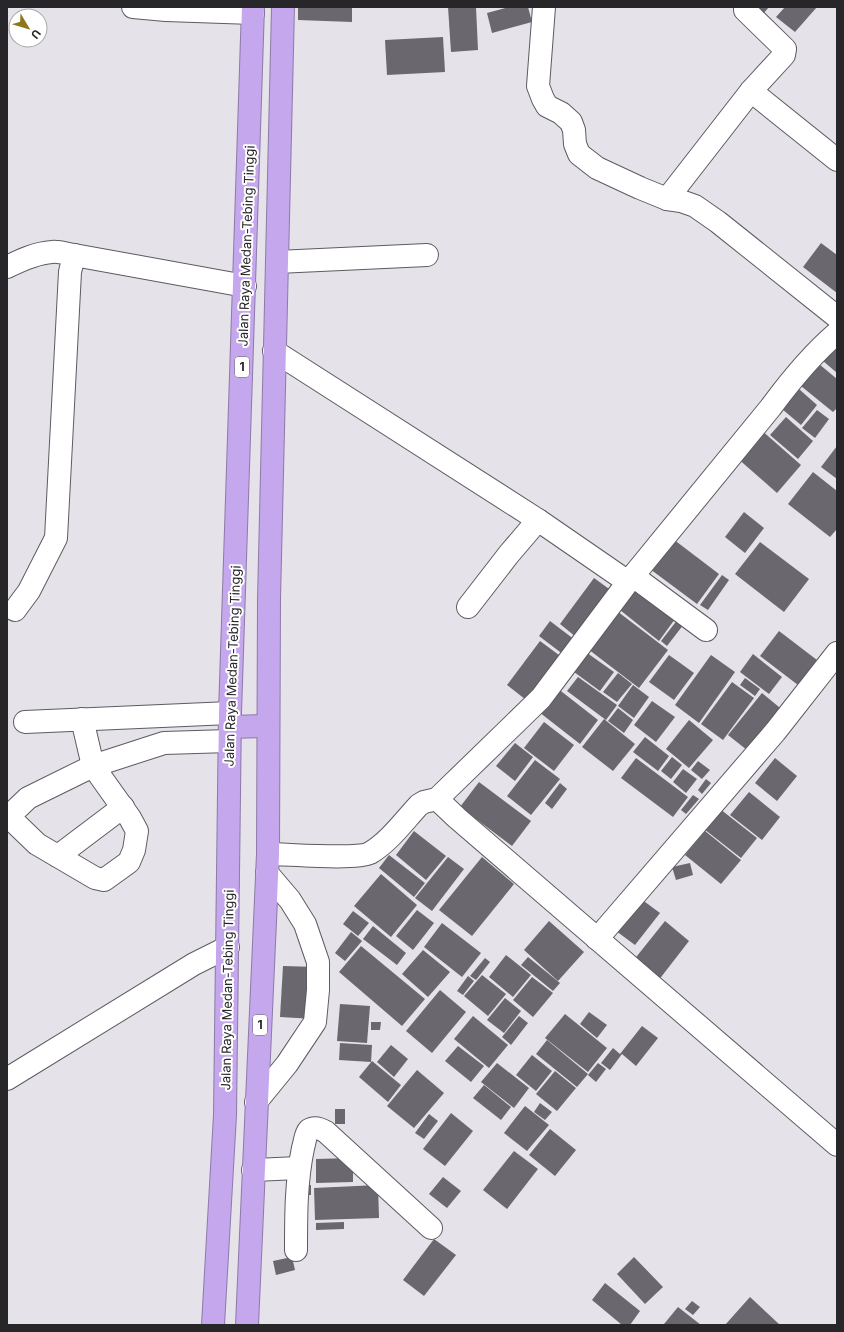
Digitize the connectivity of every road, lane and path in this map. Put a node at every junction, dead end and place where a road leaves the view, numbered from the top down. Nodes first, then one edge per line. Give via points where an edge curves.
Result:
1 (133, 7) edge
2 (283, 7) edge
3 (544, 7) edge
4 (745, 7) edge
5 (253, 10) edge
6 (751, 91) junction
7 (837, 160) edge
8 (667, 199) junction
9 (74, 254) junction
10 (428, 255) dead end
11 (277, 262) junction
12 (7, 267) edge
13 (244, 286) junction
14 (837, 317) edge
15 (837, 333) edge
16 (274, 351) junction
17 (538, 520) junction
18 (630, 579) junction
19 (468, 607) dead end
20 (15, 610) dead end
21 (706, 630) dead end
22 (837, 653) edge
23 (82, 719) junction
24 (25, 722) dead end
25 (268, 726) junction
26 (230, 727) junction
27 (92, 766) junction
28 (437, 799) junction
29 (123, 808) junction
30 (8, 818) edge
31 (58, 856) junction
32 (267, 864) junction
33 (597, 939) junction
34 (228, 947) junction
35 (7, 1079) edge
36 (256, 1102) junction
37 (837, 1145) edge
38 (299, 1168) junction
39 (253, 1170) junction
40 (431, 1228) dead end
41 (296, 1250) dead end
42 (213, 1325) edge
43 (247, 1325) edge

1 - 5 street via 166,10
2 - 11 highway, 1
3 - 8 street via 538,86 547,106 571,122 575,144 579,154 586,160 597,168
4 - 6 street via 745,10 785,49 784,56
5 - 13 highway, Jalan Raya Medan-Tebing Tinggi / 1
6 - 7 street
6 - 8 street
8 - 14 street via 695,206
9 - 12 street via 36,254
9 - 13 street
9 - 20 street via 70,272 56,538 29,591
10 - 11 street
11 - 16 highway, 1
13 - 26 highway, Jalan Raya Medan-Tebing Tinggi / 1
15 - 18 street via 821,346 791,380
16 - 17 street
16 - 25 highway, 1
17 - 18 street
17 - 19 street
18 - 21 street
18 - 28 street via 541,698
22 - 33 street via 775,732
23 - 24 street
23 - 26 street
23 - 27 street
25 - 26 highway
25 - 32 highway, 1
26 - 27 street via 164,743
26 - 34 highway, Jalan Raya Medan-Tebing Tinggi / 1
27 - 29 street
27 - 30 street via 28,798
28 - 32 street via 419,805 386,840 369,853
28 - 33 street
29 - 31 street
29 - 31 street via 137,831 129,862 104,880
30 - 31 street via 37,844
32 - 36 highway, 1
32 - 36 street via 305,924 318,962 318,990 315,1022 287,1064
33 - 37 street
34 - 35 street via 194,964
34 - 42 highway, Jalan Raya Medan-Tebing Tinggi / 1 via 225,1115
36 - 39 highway, 1
38 - 39 street
38 - 40 street via 306,1134 311,1129 321,1129
38 - 41 street
39 - 43 highway, 1

